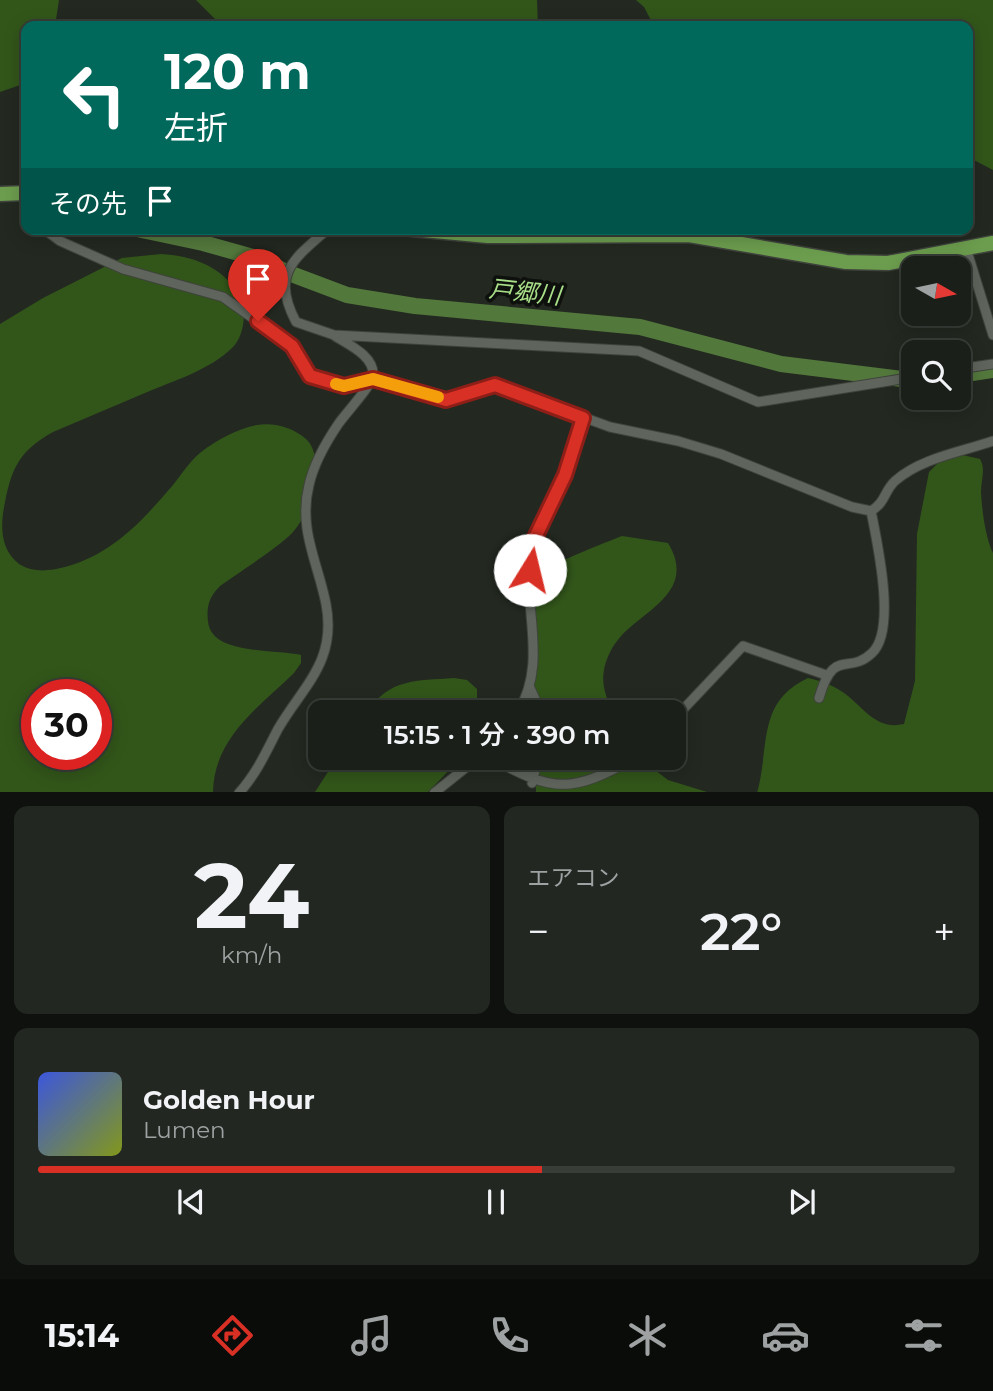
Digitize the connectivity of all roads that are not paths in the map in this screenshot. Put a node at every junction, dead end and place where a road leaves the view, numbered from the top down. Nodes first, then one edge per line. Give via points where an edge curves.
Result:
1 (21, 193) edge
2 (0, 194) edge
3 (52, 235) edge
4 (321, 235) edge
5 (477, 235) edge
6 (689, 235) edge
7 (689, 235) edge
8 (993, 243) edge
9 (966, 248) junction
10 (334, 335) junction
11 (993, 335) edge
12 (993, 364) edge
13 (971, 367) edge
14 (373, 379) junction
15 (901, 379) edge
16 (583, 418) junction
17 (993, 441) edge
18 (871, 511) junction
19 (826, 675) junction
20 (529, 686) junction
21 (819, 698) dead end
22 (523, 700) edge
23 (535, 700) edge
24 (686, 706) edge
25 (463, 770) edge
26 (511, 770) edge
27 (535, 770) edge
28 (615, 770) edge
29 (532, 783) junction
30 (240, 792) edge
31 (435, 792) edge

1 - 2 highway
3 - 14 street via 123,269 223,297 292,346 310,376 344,386
4 - 10 street via 299,254 285,280 284,299 296,322
5 - 6 highway
7 - 9 highway via 846,262 888,263
8 - 9 highway
9 - 11 street
10 - 14 street via 367,358
10 - 15 street via 639,351 758,402
12 - 13 street
14 - 16 street via 446,400 495,385
14 - 30 street via 326,442 309,485 305,529 328,626 321,665
16 - 18 street via 721,454
16 - 20 street via 565,475 532,544 535,653
17 - 18 street via 912,469 893,482 881,505
18 - 19 street via 884,614 880,642 873,653 840,664
19 - 21 street
19 - 24 street via 743,646
20 - 22 street
20 - 23 street
25 - 31 street
26 - 29 street
27 - 29 street
28 - 29 street via 581,786

